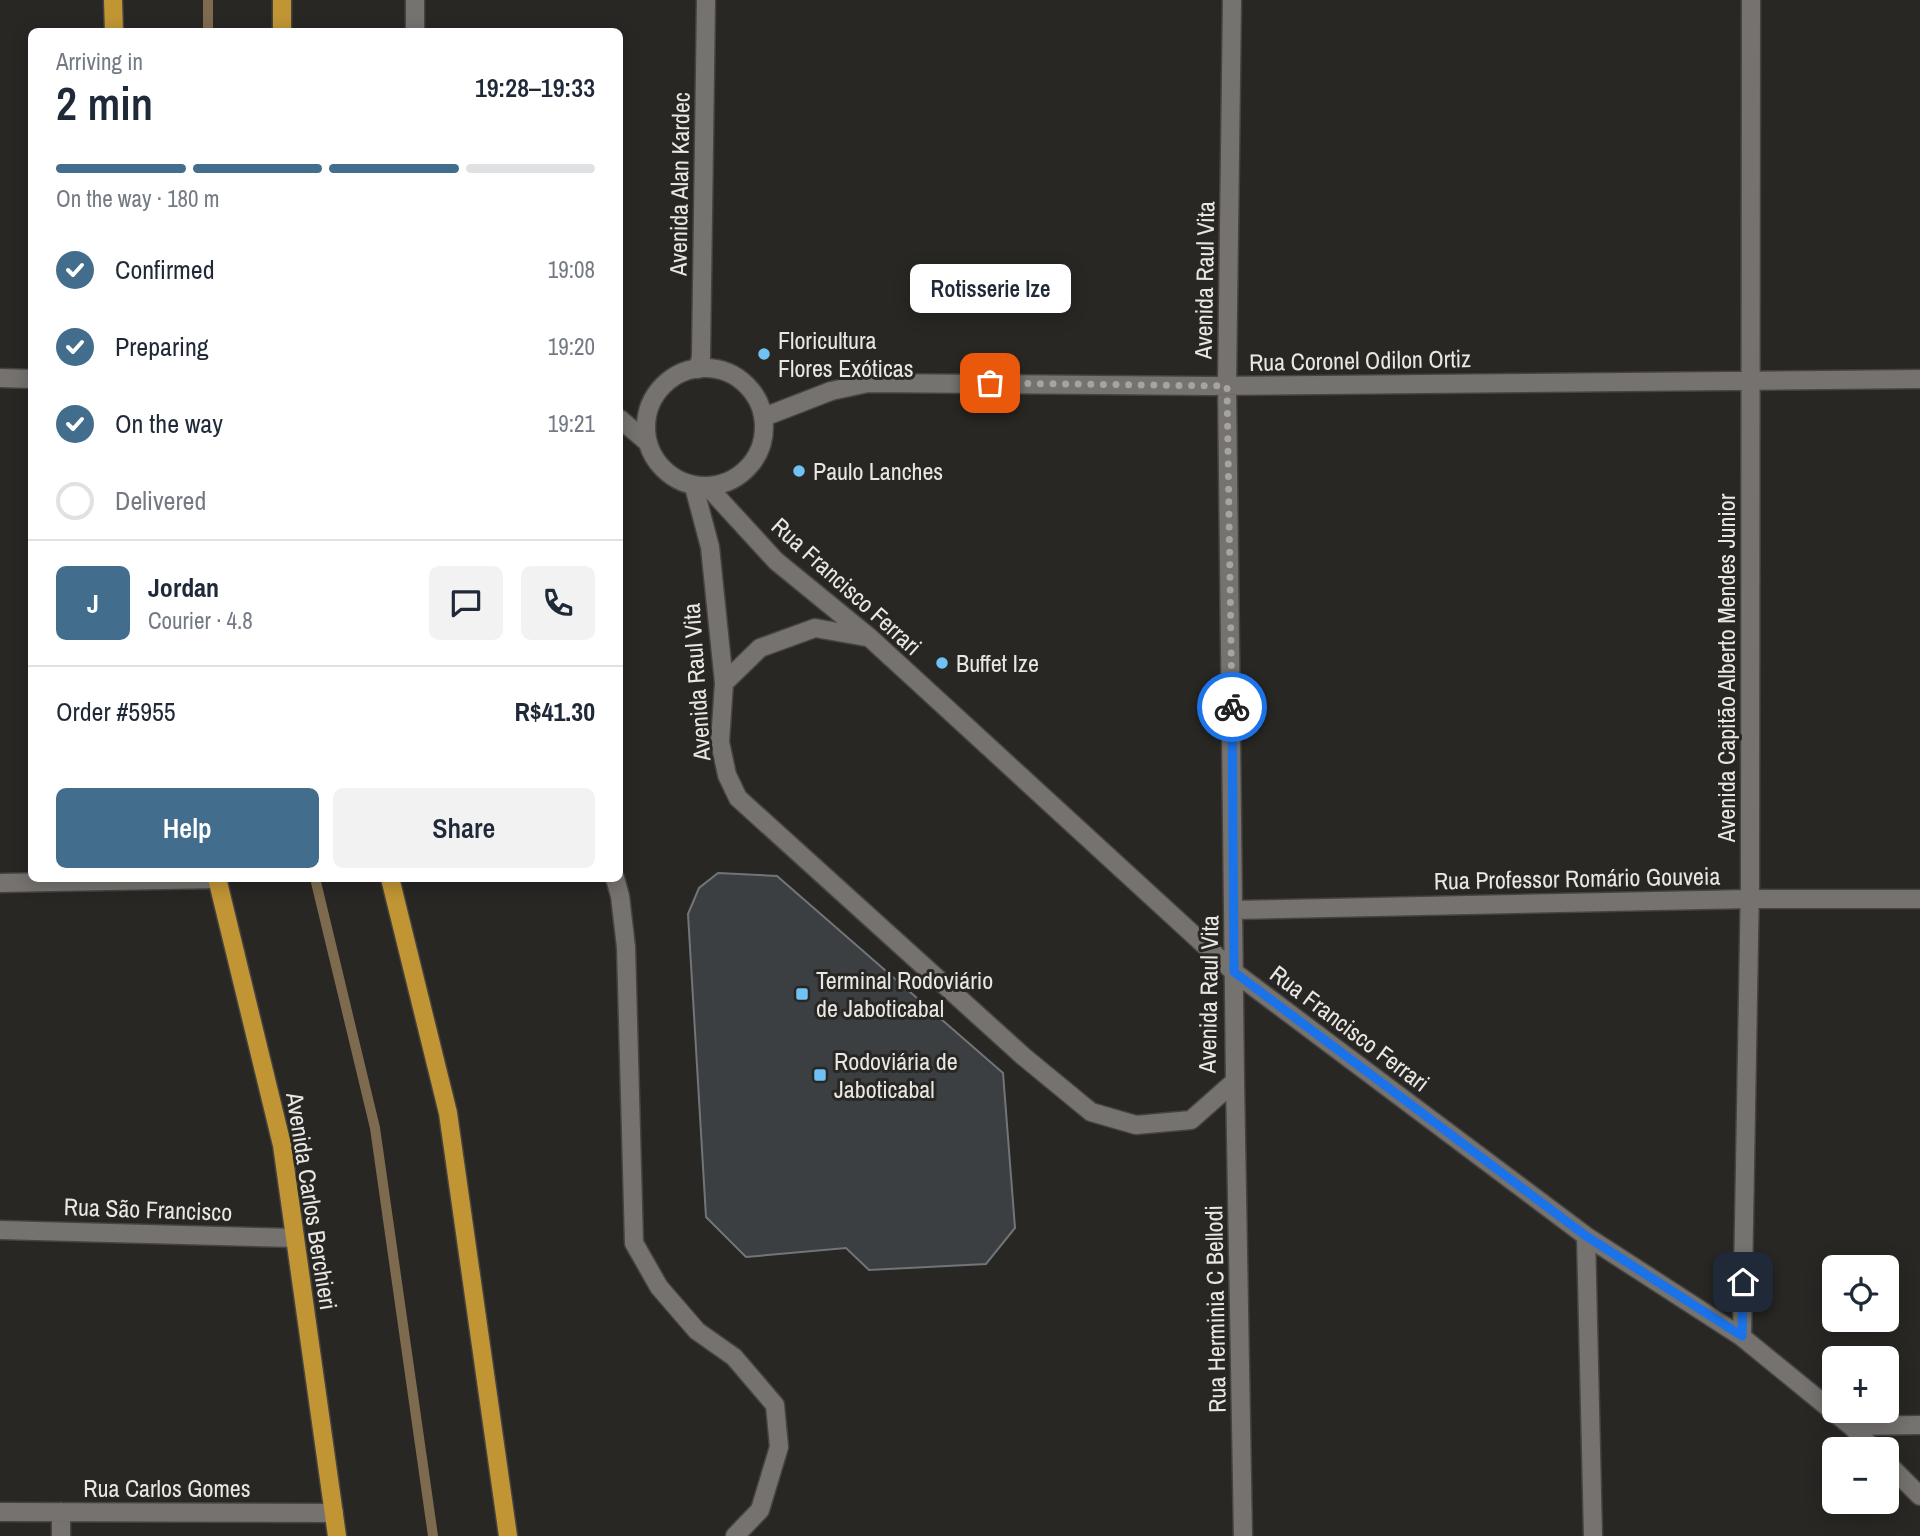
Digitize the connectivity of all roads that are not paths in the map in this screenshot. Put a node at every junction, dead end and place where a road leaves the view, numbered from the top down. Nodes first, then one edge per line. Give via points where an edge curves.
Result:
1 (113, 0) edge
2 (282, 0) edge
3 (415, 0) edge
4 (706, 0) edge
5 (1232, 0) edge
6 (1751, 0) edge
7 (114, 28) edge
8 (282, 28) edge
9 (415, 28) edge
10 (698, 369) junction
11 (0, 378) edge
12 (28, 379) edge
13 (1920, 379) edge
14 (1751, 380) junction
15 (1227, 386) junction
16 (764, 417) junction
17 (623, 422) edge
18 (647, 442) junction
19 (701, 487) junction
20 (869, 637) junction
21 (724, 683) junction
22 (54, 882) edge
23 (218, 882) edge
24 (391, 882) edge
25 (616, 882) edge
26 (0, 883) edge
27 (1750, 899) junction
28 (1920, 899) edge
29 (1234, 909) junction
30 (1234, 972) junction
31 (1235, 1081) junction
32 (0, 1230) edge
33 (1586, 1236) junction
34 (295, 1237) junction
35 (1742, 1336) junction
36 (1920, 1425) edge
37 (1852, 1426) junction
38 (1863, 1437) edge
39 (1899, 1475) edge
40 (1920, 1496) edge
41 (0, 1512) edge
42 (61, 1512) junction
43 (334, 1513) junction
44 (61, 1536) edge
45 (337, 1536) edge
46 (508, 1536) edge
47 (735, 1536) edge
48 (1243, 1536) edge
49 (1593, 1536) edge

1 - 7 main road
2 - 8 main road
3 - 9 street
4 - 10 street, Avenida Alan Kardec
5 - 15 street, Avenida Raul Vita
6 - 14 street, Avenida Capitão Alberto Mendes Junior
10 - 16 street via 718,369 738,378 753,392
10 - 18 street via 666,383 653,399 646,422
11 - 12 street
13 - 14 street, Rua Coronel Odilon Ortiz
14 - 15 street, Rua Coronel Odilon Ortiz
14 - 27 street, Avenida Capitão Alberto Mendes Junior
15 - 16 street, Rua Coronel Odilon Ortiz via 868,383 831,391
15 - 29 street, Avenida Raul Vita
16 - 19 street via 764,438 756,458 742,474
17 - 18 street
18 - 19 street via 655,461
19 - 20 street, Rua Francisco Ferrari via 776,561
19 - 21 street, Avenida Raul Vita
20 - 21 street via 815,628 760,648
20 - 30 street, Rua Francisco Ferrari
21 - 31 street, Avenida Raul Vita via 720,742 738,798 1091,1112 1136,1125 1191,1120
22 - 26 street
23 - 34 main road, Avenida Carlos Berchieri via 282,1145
24 - 46 main road via 448,1113
25 - 47 street via 626,947 634,1244 659,1287 696,1331 734,1357 775,1405 779,1447 760,1510
27 - 28 street, Rua Professor Romário Gouveia
27 - 29 street, Rua Professor Romário Gouveia
27 - 35 street, Avenida Capitão Alberto Mendes Junior
29 - 30 street, Avenida Raul Vita
30 - 31 street, Avenida Raul Vita
30 - 33 street, Rua Francisco Ferrari
31 - 48 street, Rua Herminia C Bellodi
32 - 34 street, Rua São Francisco
33 - 35 street, Rua Francisco Ferrari
33 - 49 street
34 - 43 main road, Avenida Carlos Berchieri
35 - 37 street, Rua Francisco Ferrari
36 - 37 street
37 - 38 street, Rua Francisco Ferrari
39 - 40 street
41 - 42 street, Rua Carlos Gomes
42 - 43 street, Rua Carlos Gomes
42 - 44 street
43 - 45 main road, Avenida Carlos Berchieri

